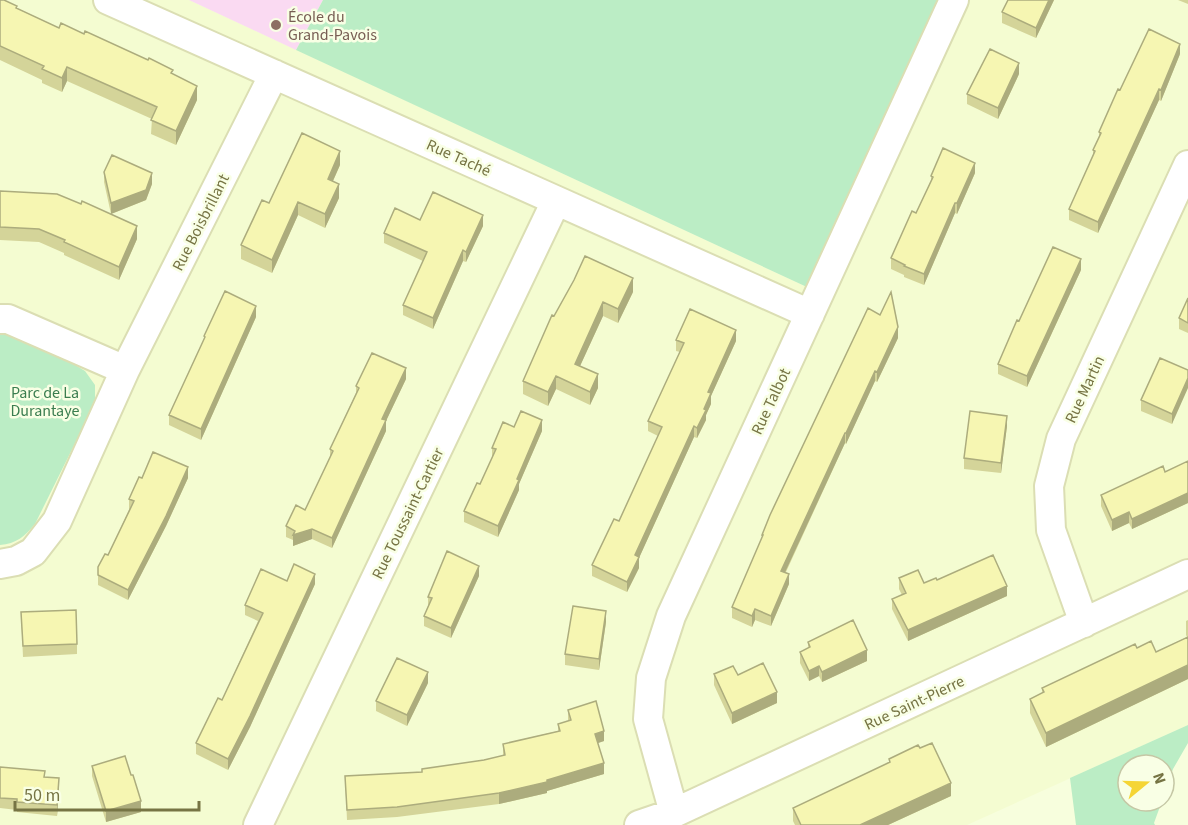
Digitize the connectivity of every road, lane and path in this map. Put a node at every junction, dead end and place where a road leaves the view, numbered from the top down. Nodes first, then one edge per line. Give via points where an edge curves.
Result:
1 (108, 0) edge
2 (954, 0) edge
3 (274, 75) junction
4 (1188, 165) edge
5 (556, 201) junction
6 (810, 314) junction
7 (0, 319) edge
8 (125, 370) junction
9 (0, 564) edge
10 (1188, 574) edge
11 (1084, 623) junction
12 (674, 813) junction
13 (258, 825) edge
14 (639, 825) edge

1 - 3 street, Rue Taché
2 - 6 street, Rue Talbot
3 - 5 street, Rue Taché
3 - 8 street, Rue Boisbrillant
4 - 11 street, Rue Martin via 1061,440 1049,486 1051,530
5 - 6 street, Rue Taché
5 - 13 street, Rue Toussaint-Cartier
6 - 12 street, Rue Talbot via 671,616 651,678 648,718
7 - 8 street via 8,319
8 - 9 street, Rue Boisbrillant via 57,520 33,552
10 - 11 street, Rue Saint-Pierre
11 - 12 street, Rue Saint-Pierre
12 - 14 street, Rue Saint-Pierre

